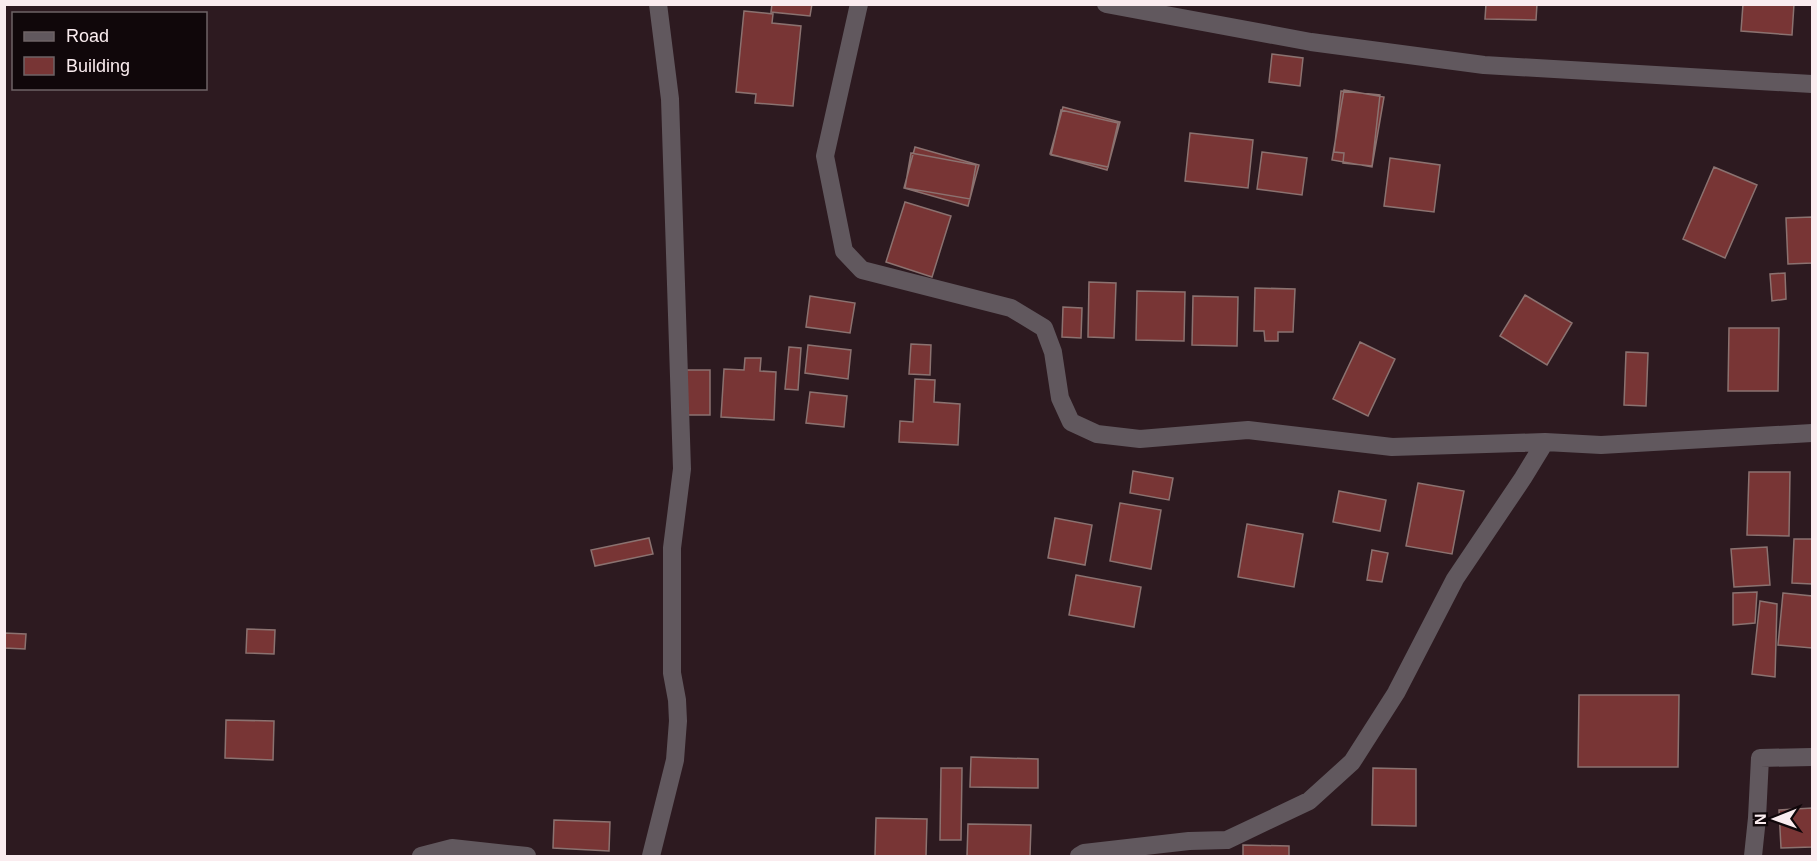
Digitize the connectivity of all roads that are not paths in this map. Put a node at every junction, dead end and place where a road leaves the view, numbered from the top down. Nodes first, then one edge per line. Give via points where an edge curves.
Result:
1 (658, 4) edge
2 (859, 4) edge
3 (1106, 4) edge
4 (1812, 84) edge
5 (1812, 433) edge
6 (1545, 442) junction
7 (1812, 757) edge
8 (1189, 842) junction
9 (1228, 848) edge
10 (421, 856) edge
11 (527, 856) edge
12 (651, 856) edge
13 (1079, 856) edge
14 (1173, 856) edge
15 (1753, 856) edge

1 - 12 street via 670,99 682,469 672,548 672,673 678,721 675,760
2 - 6 street via 825,156 844,251 862,270 1011,308 1044,328 1053,352 1060,398 1071,422 1097,434 1140,439 1248,430 1392,447
3 - 4 street via 1311,42 1484,65
5 - 6 street via 1601,445
6 - 9 street via 1455,579 1396,693 1352,762 1309,801
7 - 15 street via 1760,758
8 - 9 street
8 - 13 street
8 - 14 street
10 - 11 street via 452,848

